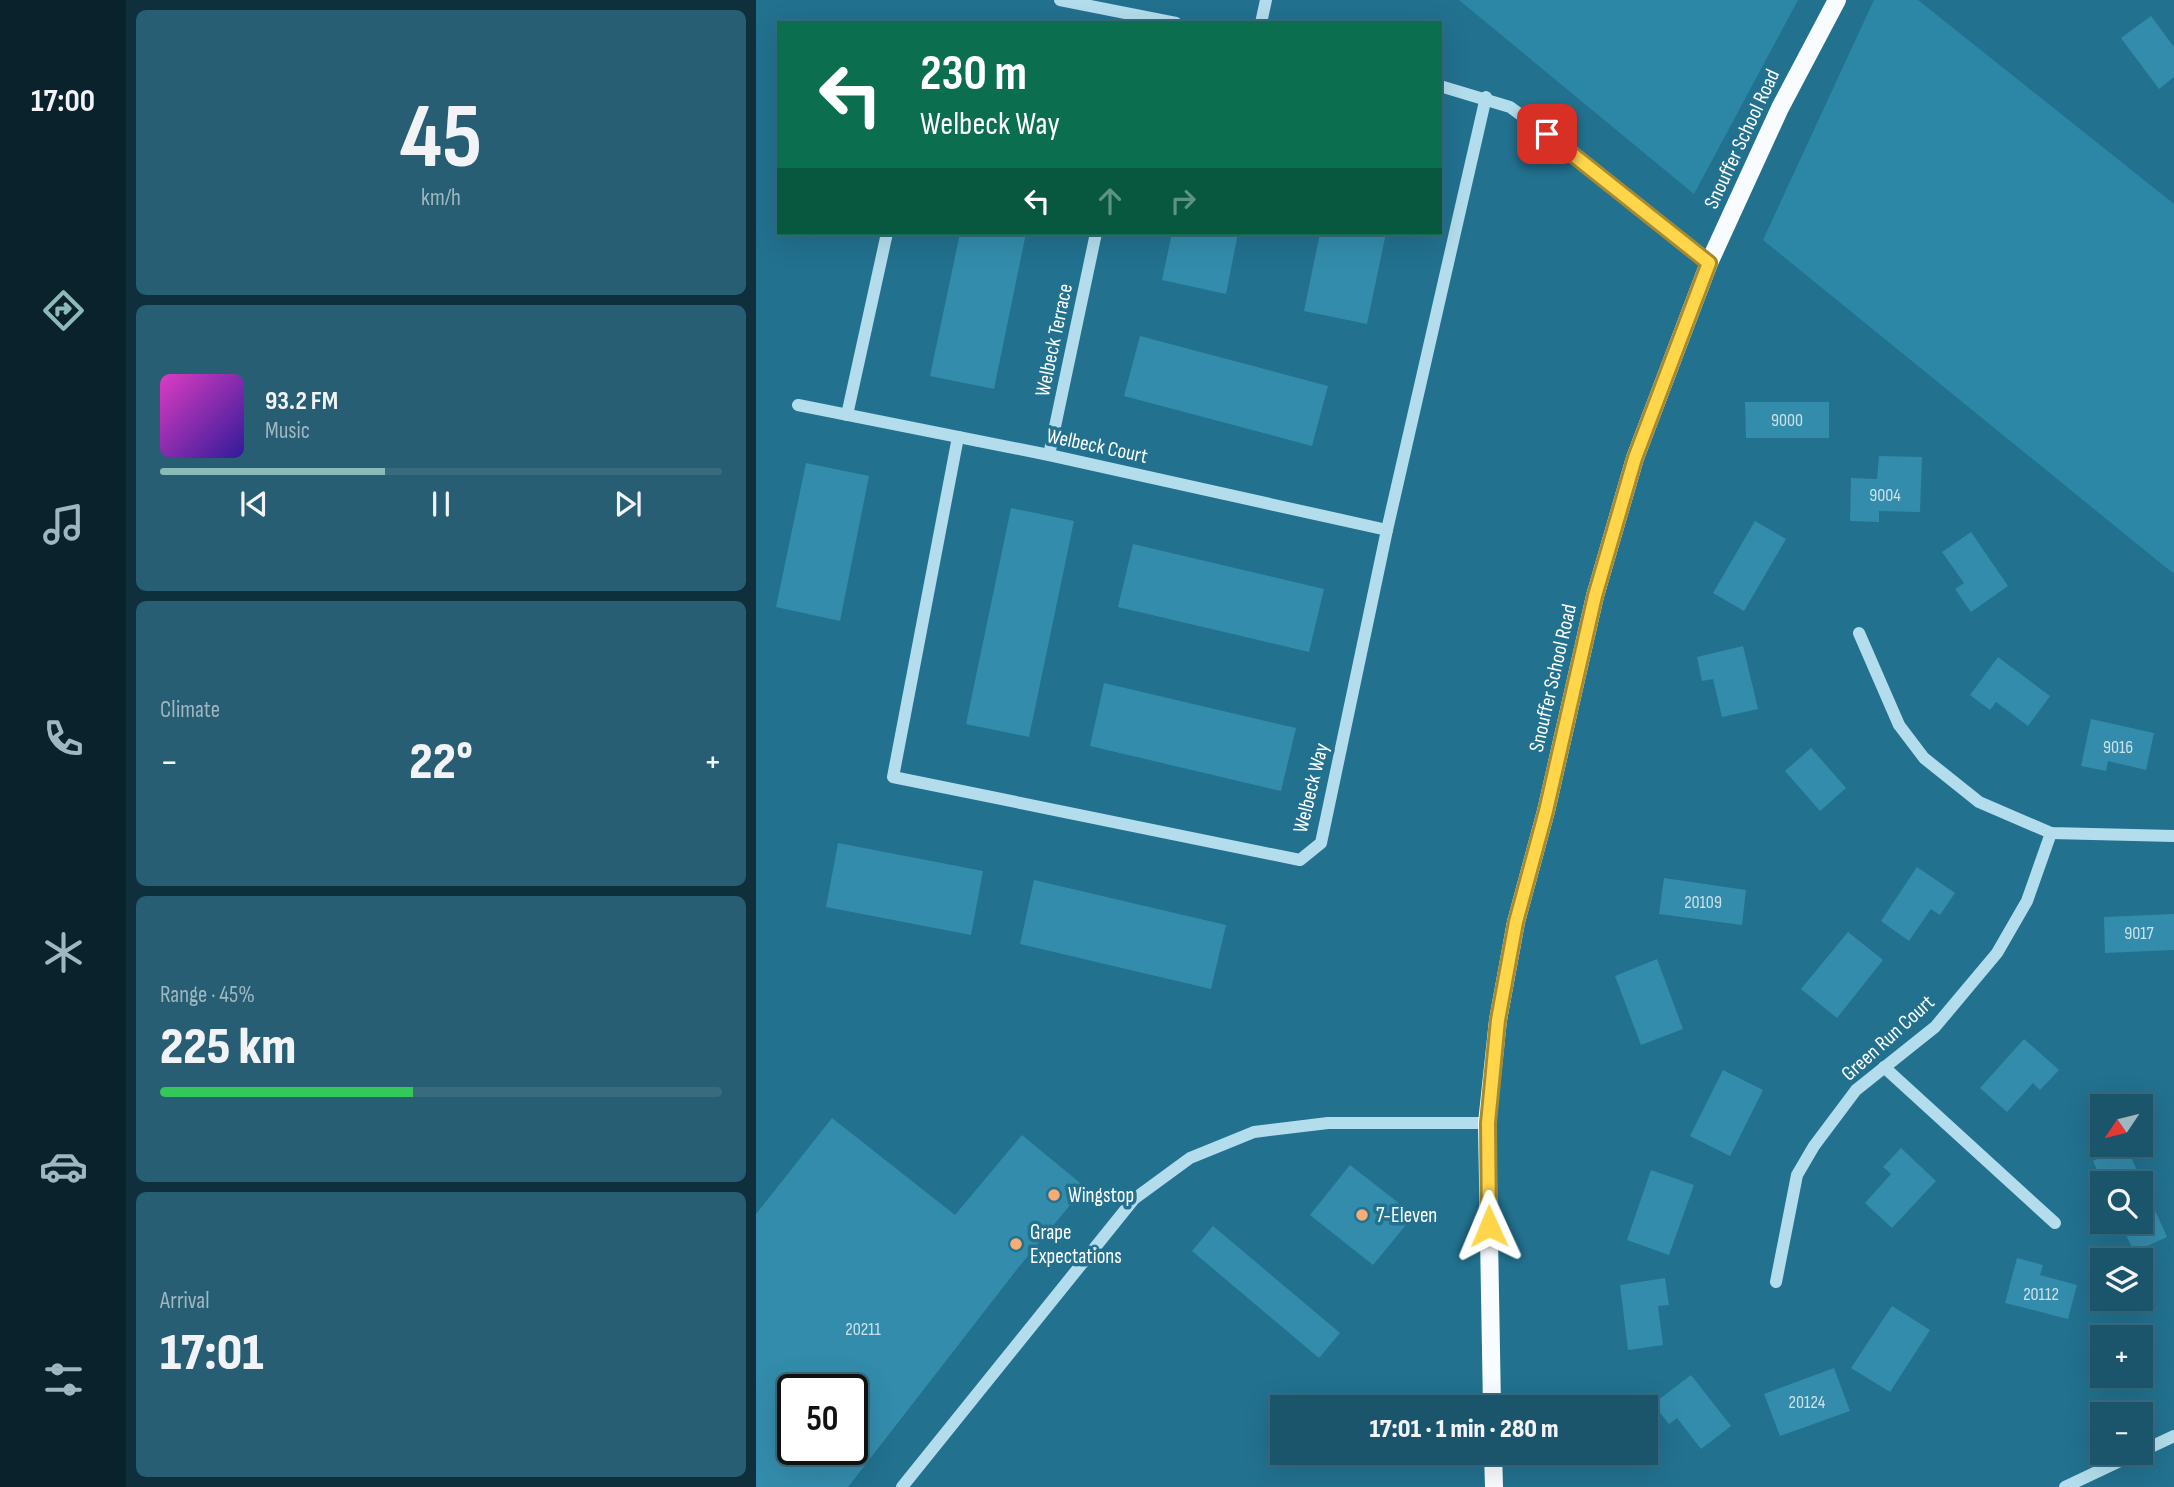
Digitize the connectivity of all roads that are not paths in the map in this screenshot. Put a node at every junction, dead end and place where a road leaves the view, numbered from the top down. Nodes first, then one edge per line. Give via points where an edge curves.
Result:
1 (1060, 0) edge
2 (1266, 0) edge
3 (1837, 0) edge
4 (1140, 19) edge
5 (1158, 21) edge
6 (1261, 21) edge
7 (1442, 86) edge
8 (1486, 97) junction
9 (887, 235) edge
10 (1096, 235) edge
11 (1709, 263) junction
12 (798, 405) dead end
13 (847, 415) junction
14 (958, 437) junction
15 (1049, 455) junction
16 (1387, 530) junction
17 (1859, 633) dead end
18 (2052, 833) junction
19 (2174, 836) edge
20 (1884, 1067) junction
21 (1488, 1123) junction
22 (2055, 1223) dead end
23 (1776, 1282) dead end
24 (1492, 1395) edge
25 (2174, 1436) edge
26 (2153, 1446) edge
27 (1493, 1465) edge
28 (2112, 1465) edge
29 (902, 1487) edge
30 (1494, 1487) edge
31 (2065, 1487) edge

1 - 4 street
2 - 6 street
3 - 11 main road, Snouffer School Road via 1780,108
4 - 5 street
7 - 8 street
8 - 11 street via 1510,107 1583,161
8 - 16 street, Welbeck Way
9 - 13 street
10 - 15 street, Welbeck Terrace
11 - 21 main road, Snouffer School Road via 1635,458 1595,596 1516,922 1498,1020
12 - 13 street, Welbeck Court
13 - 14 street, Welbeck Court
14 - 15 street, Welbeck Court
14 - 16 street, Welbeck Way via 893,777 1300,860 1321,843
15 - 16 street, Welbeck Court
17 - 18 street via 1899,725 1924,758 1979,802
18 - 19 street
18 - 20 street, Green Run Court via 2027,901 1997,953 1935,1027
20 - 22 street
20 - 23 street, Green Run Court via 1856,1090 1797,1175
21 - 24 main road, Snouffer School Road
21 - 29 street via 1328,1123 1254,1132 1189,1158 1134,1199
25 - 26 street
27 - 30 main road
28 - 31 street

